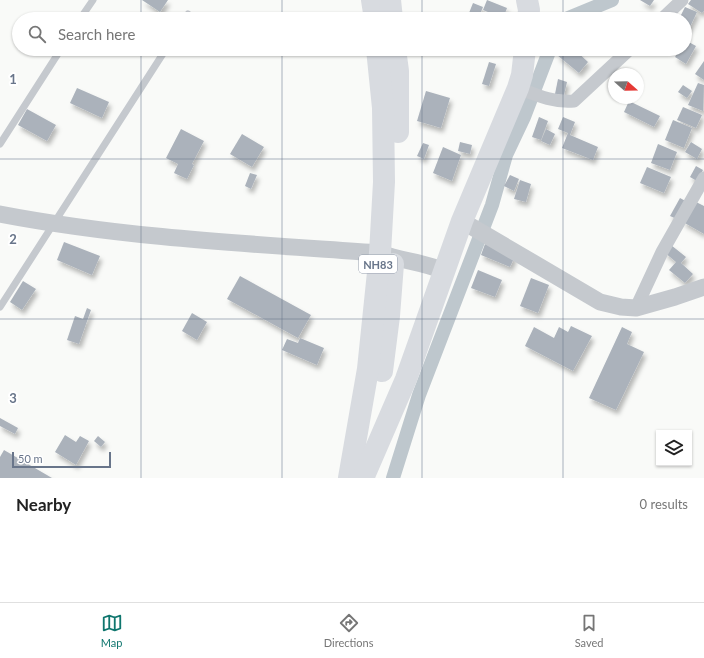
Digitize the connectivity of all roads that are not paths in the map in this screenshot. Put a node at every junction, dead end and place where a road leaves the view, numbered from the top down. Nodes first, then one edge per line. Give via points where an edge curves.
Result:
1 (93, 0) edge
2 (372, 0) edge
3 (390, 0) edge
4 (527, 0) edge
5 (682, 0) edge
6 (85, 12) edge
7 (374, 12) edge
8 (391, 12) edge
9 (529, 12) edge
10 (669, 12) edge
11 (57, 56) edge
12 (162, 56) edge
13 (379, 56) edge
14 (396, 56) edge
15 (524, 56) edge
16 (622, 56) edge
17 (521, 89) junction
18 (0, 144) edge
19 (704, 178) edge
20 (0, 214) edge
21 (54, 224) junction
22 (468, 224) junction
23 (387, 256) junction
24 (444, 271) junction
25 (704, 287) edge
26 (0, 307) edge
27 (636, 308) junction
28 (359, 477) edge

1 - 6 lane
2 - 7 highway
3 - 8 highway
4 - 9 highway
5 - 10 street
11 - 18 lane
12 - 21 lane
13 - 23 highway, NH83 via 383,108
14 - 23 highway via 398,161
15 - 17 highway
16 - 17 street via 574,101 558,101
17 - 22 highway
19 - 27 street via 662,252
20 - 21 street
21 - 23 street via 200,241
21 - 26 lane
22 - 24 highway
22 - 27 street via 600,302
23 - 24 street
23 - 28 highway, NH83 via 368,370
24 - 28 highway via 406,379
25 - 27 street

